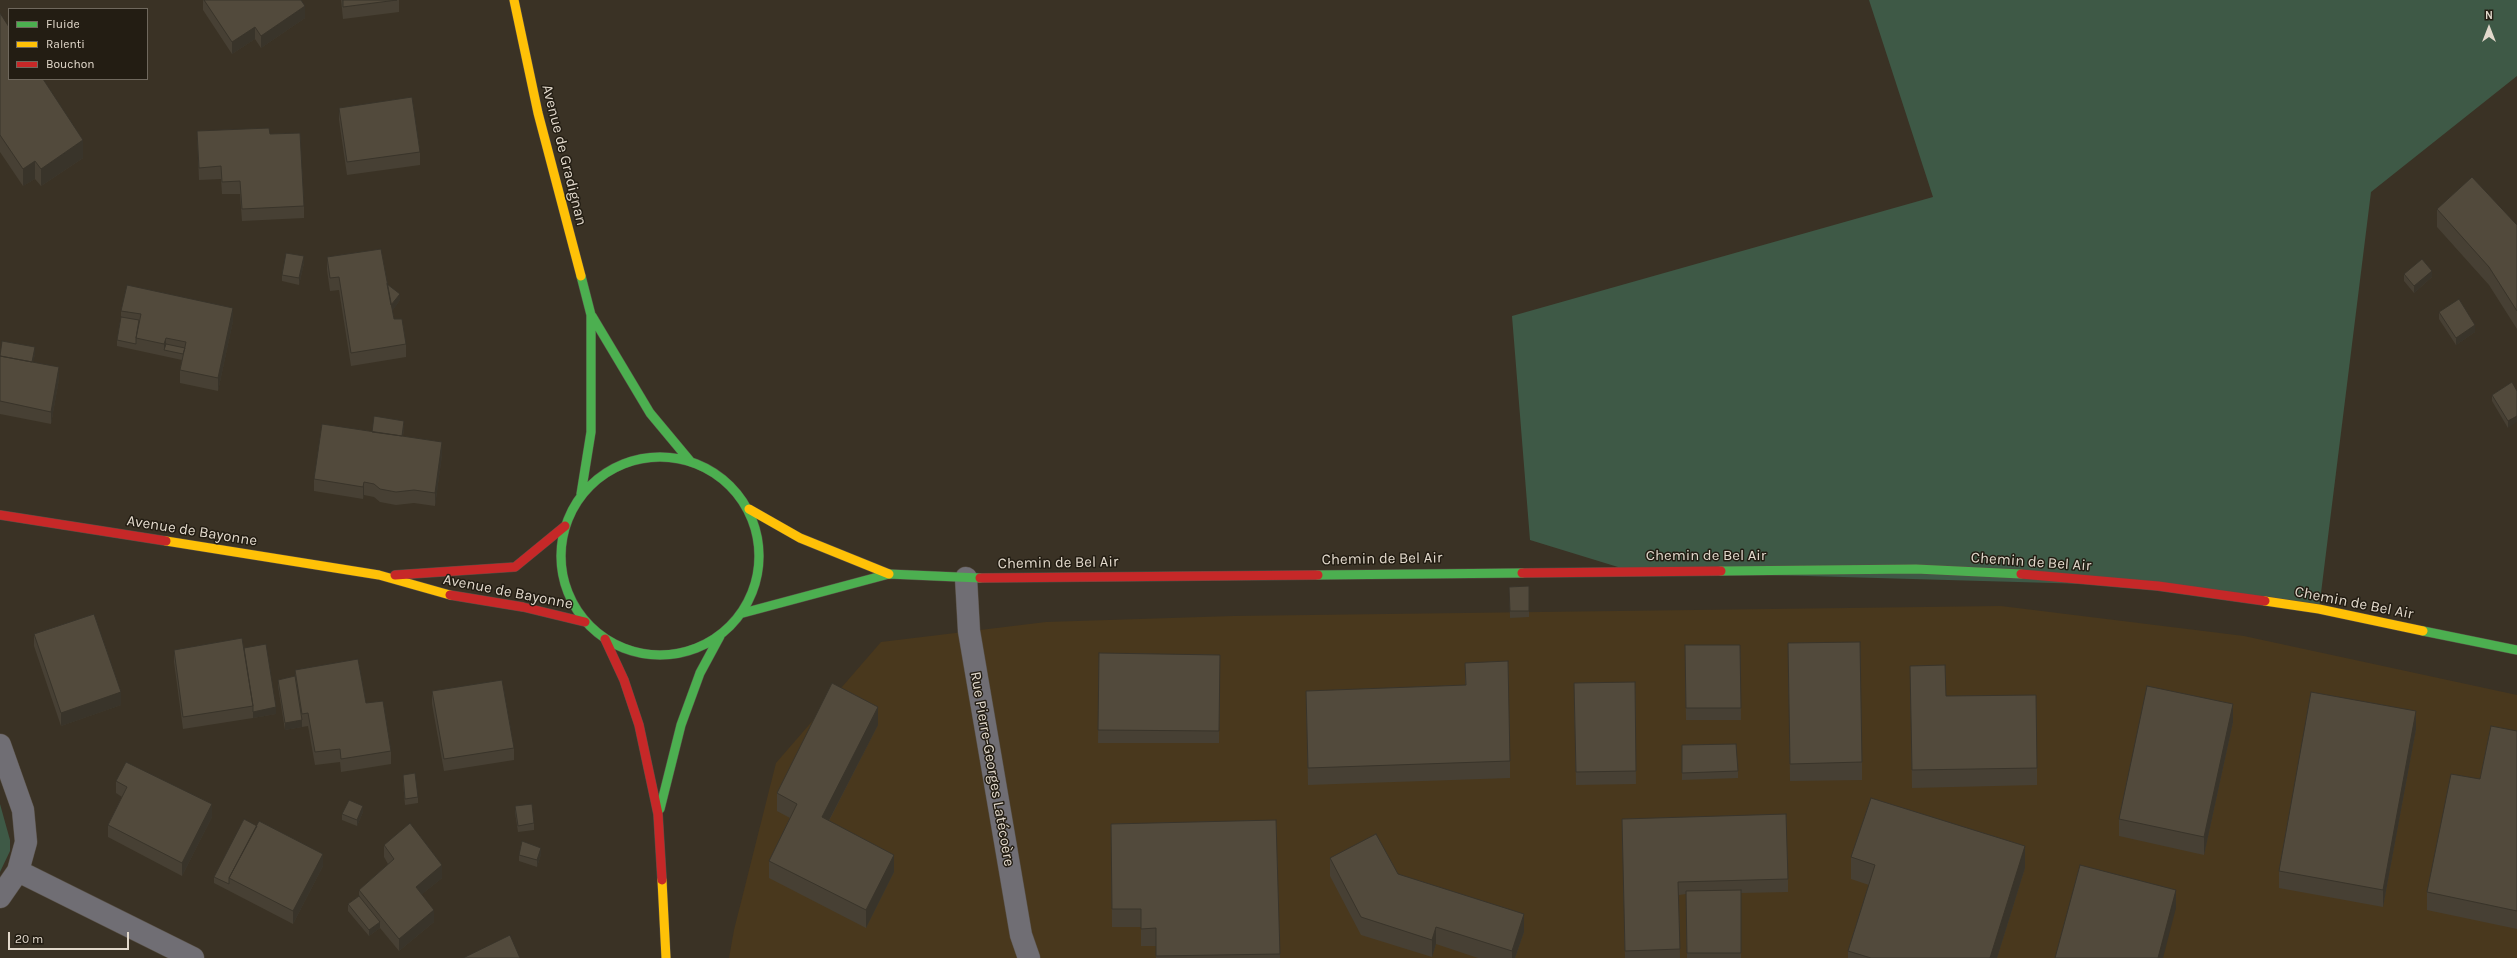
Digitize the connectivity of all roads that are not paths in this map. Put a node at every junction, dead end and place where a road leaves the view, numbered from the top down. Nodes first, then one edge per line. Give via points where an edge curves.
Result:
1 (514, 0) edge
2 (591, 315) junction
3 (690, 461) junction
4 (581, 494) junction
5 (749, 509) junction
6 (0, 515) edge
7 (565, 526) junction
8 (890, 574) junction
9 (380, 576) junction
10 (966, 578) junction
11 (743, 613) junction
12 (585, 622) junction
13 (720, 636) junction
14 (605, 639) junction
15 (2517, 650) edge
16 (0, 745) edge
17 (658, 814) junction
18 (18, 871) junction
19 (0, 898) edge
20 (193, 958) edge
21 (666, 958) edge
22 (1029, 958) edge

1 - 2 street, Avenue de Gradignan via 538,113
2 - 3 street, Avenue de Gradignan via 650,413
2 - 4 street, Avenue de Gradignan via 591,432
3 - 4 street via 667,456 642,458 619,465 599,477
3 - 5 street via 725,479
4 - 7 street
5 - 8 street, Chemin de Bel Air via 800,538
5 - 11 street via 758,534 760,562 755,588
6 - 9 street, Avenue de Bayonne
7 - 9 street, Avenue de Bayonne via 514,567
7 - 12 street via 560,551 562,577 571,601
8 - 10 street, Chemin de Bel Air
8 - 11 street, Chemin de Bel Air
9 - 12 street, Avenue de Bayonne via 443,594 523,606
10 - 15 street, Chemin de Bel Air via 1916,569 2034,575 2158,586 2318,609
10 - 22 street, Rue Pierre-Georges Latécoère via 969,632 1021,935
11 - 13 street
12 - 14 street
13 - 14 street via 692,650 663,656 632,652
13 - 17 street via 700,673 681,724
14 - 17 street via 624,680 639,724
16 - 18 street via 23,810 26,842
17 - 21 street
18 - 19 street
18 - 20 street

